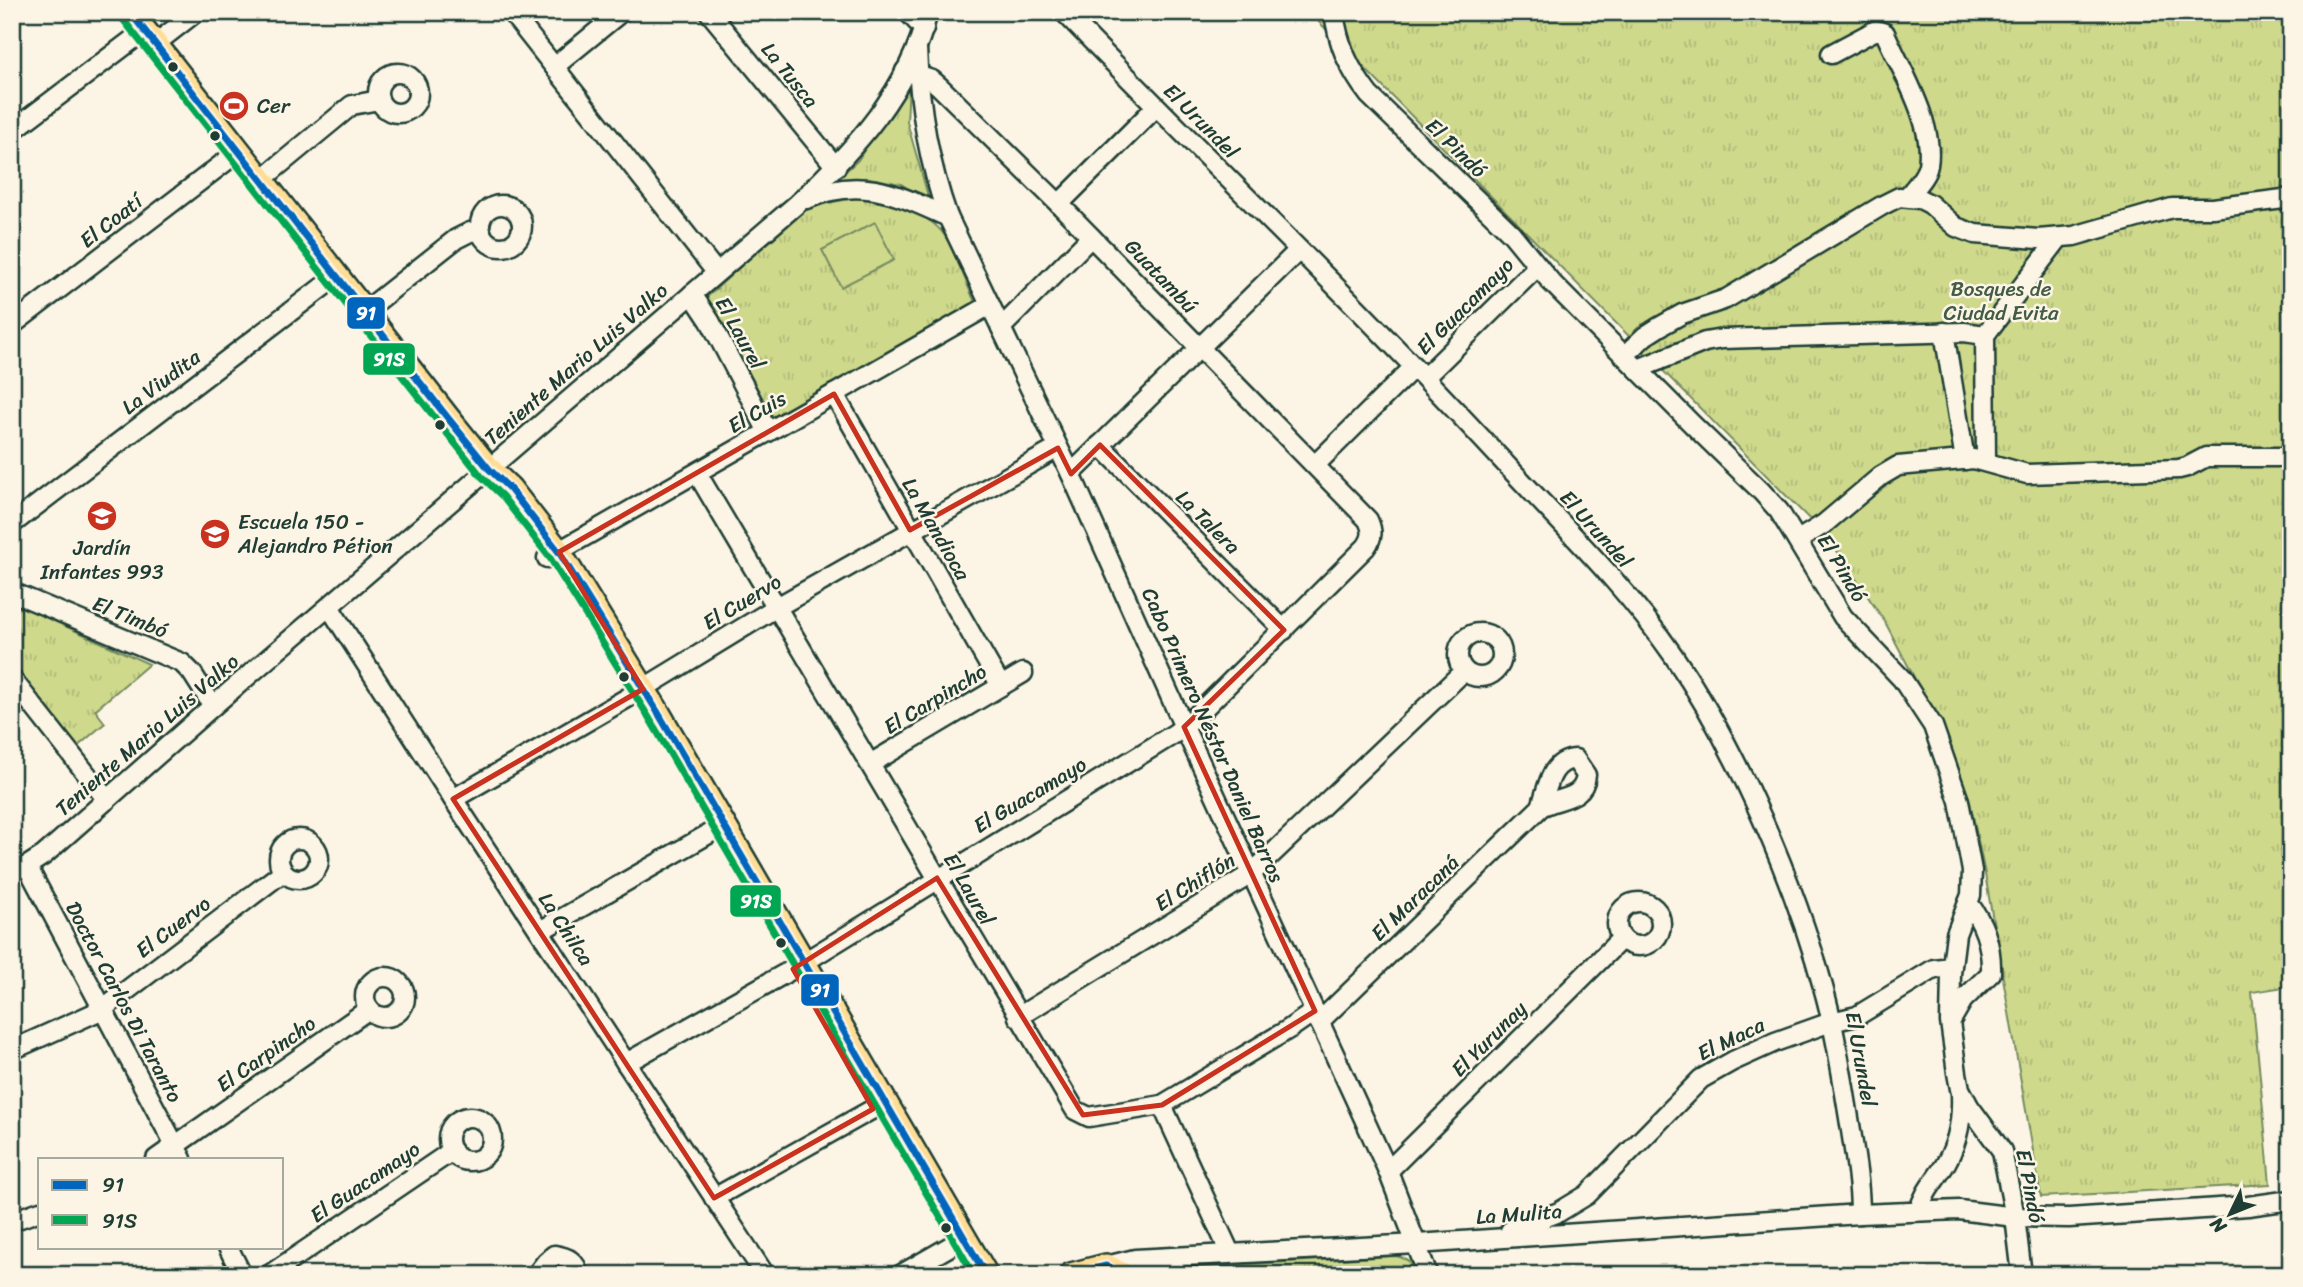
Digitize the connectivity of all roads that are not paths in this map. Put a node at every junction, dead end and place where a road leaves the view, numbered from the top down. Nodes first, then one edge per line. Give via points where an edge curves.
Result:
1 (130, 12) edge
2 (196, 12) edge
3 (511, 12) edge
4 (621, 12) edge
5 (709, 12) edge
6 (908, 12) edge
7 (1064, 12) edge
8 (1334, 12) edge
9 (926, 20) edge
10 (150, 38) junction
11 (1831, 54) dead end
12 (555, 66) junction
13 (912, 73) junction
14 (379, 100) dead end
15 (1156, 107) junction
16 (12, 131) edge
17 (238, 152) junction
18 (836, 167) junction
19 (261, 180) junction
20 (1907, 197) junction
21 (2291, 198) edge
22 (797, 204) junction
23 (1059, 204) junction
24 (948, 217) junction
25 (481, 232) dead end
26 (1091, 237) junction
27 (2059, 238) junction
28 (1298, 250) junction
29 (1538, 266) junction
30 (716, 272) junction
31 (337, 276) junction
32 (692, 294) junction
33 (990, 304) junction
34 (365, 311) junction
35 (12, 325) edge
36 (1001, 328) junction
37 (1944, 332) junction
38 (1985, 335) junction
39 (1199, 348) junction
40 (1625, 355) junction
41 (1638, 369) junction
42 (1419, 372) junction
43 (834, 394) junction
44 (768, 432) junction
45 (1100, 445) junction
46 (1058, 448) junction
47 (2291, 457) edge
48 (1965, 460) junction
49 (1986, 461) junction
50 (1315, 465) junction
51 (489, 469) junction
52 (697, 472) junction
53 (1071, 474) junction
54 (12, 524) edge
55 (1372, 529) joint
56 (910, 530) junction
57 (1798, 540) junction
58 (553, 555) junction
59 (12, 592) edge
60 (777, 607) junction
61 (330, 608) junction
62 (1284, 630) junction
63 (1464, 671) dead end
64 (1023, 673) dead end
65 (12, 680) edge
66 (1000, 686) junction
67 (637, 692) junction
68 (213, 706) junction
69 (1184, 727) junction
70 (870, 764) junction
71 (453, 799) junction
72 (107, 800) junction
73 (1541, 807) dead end
74 (712, 832) junction
75 (20, 868) edge
76 (284, 872) dead end
77 (1251, 874) junction
78 (937, 878) junction
79 (1968, 903) junction
80 (540, 931) junction
81 (1622, 938) dead end
82 (798, 965) junction
83 (1951, 967) junction
84 (369, 1009) dead end
85 (101, 1010) junction
86 (1018, 1017) junction
87 (1317, 1017) junction
88 (1831, 1022) junction
89 (1950, 1022) junction
90 (12, 1050) edge
91 (626, 1063) junction
92 (1960, 1089) junction
93 (1162, 1105) junction
94 (873, 1109) junction
95 (452, 1151) dead end
96 (179, 1153) edge
97 (160, 1158) edge
98 (1388, 1171) junction
99 (714, 1198) junction
100 (2291, 1200) edge
101 (1919, 1211) junction
102 (38, 1212) edge
103 (1860, 1214) junction
104 (2015, 1217) junction
105 (12, 1221) edge
106 (1487, 1239) junction
107 (954, 1244) junction
108 (1417, 1244) junction
109 (228, 1248) edge
110 (1230, 1253) junction
111 (1181, 1256) junction
112 (1115, 1270) edge
113 (242, 1275) edge
114 (270, 1275) edge
115 (536, 1275) edge
116 (579, 1275) edge
117 (765, 1275) edge
118 (900, 1275) edge
119 (970, 1275) edge
120 (986, 1275) edge
121 (1071, 1275) edge
122 (1157, 1275) edge
123 (1429, 1275) edge
124 (2022, 1275) edge

1 - 10 main road
2 - 10 street
3 - 12 street
4 - 12 street
5 - 18 street, La Tusca
6 - 9 street
7 - 15 street, El Urundel
8 - 29 street, El Pindó via 1343,54 1369,94 1511,233
9 - 13 street, Teniente Mario Luis Valko
10 - 16 street
10 - 17 main road
11 - 20 street via 1876,30 1885,33 1923,118 1927,138 1928,166
12 - 30 street
13 - 18 street, Teniente Mario Luis Valko
13 - 23 street, Guatambú via 940,87
13 - 24 street, Cabo Primero Néstor Daniel Barros via 928,154
14 - 19 street via 352,105
15 - 23 street
15 - 28 street, El Urundel
17 - 19 main road
17 - 35 street, El Coatí
18 - 22 street, Teniente Mario Luis Valko
19 - 31 main road
20 - 27 street via 1930,204 1956,227 1975,234
20 - 40 street via 1883,205 1718,303 1682,314 1645,336
21 - 27 street via 2172,208
22 - 24 street via 828,191 858,187 889,192
22 - 30 street, Teniente Mario Luis Valko
23 - 26 street, Guatambú
24 - 33 street, Cabo Primero Néstor Daniel Barros
25 - 34 street via 456,239
26 - 36 street
26 - 39 street, Guatambú
27 - 38 street
28 - 39 street
28 - 42 street, El Urundel
29 - 40 street, El Pindó
29 - 42 street, El Guacamayo
30 - 32 street, Teniente Mario Luis Valko
31 - 34 main road
31 - 54 street, La Viudita
32 - 44 street, El Laurel
32 - 51 street, Teniente Mario Luis Valko
33 - 36 street, Cabo Primero Néstor Daniel Barros
33 - 43 street, El Cuis
34 - 51 main road
36 - 46 street, Cabo Primero Néstor Daniel Barros
37 - 38 street
37 - 41 street via 1722,339
37 - 48 street
38 - 49 street
39 - 45 street
39 - 50 street, Guatambú
40 - 41 street, El Pindó
41 - 57 street, El Pindó via 1761,491
42 - 50 street, El Guacamayo
42 - 88 street, El Urundel via 1604,571 1692,685 1779,861 1813,954
43 - 44 street, El Cuis
43 - 56 street, La Mandioca
44 - 52 street, El Cuis
45 - 53 street
45 - 62 street, La Talera
46 - 53 street, Cabo Primero Néstor Daniel Barros
46 - 56 street, El Cuervo
47 - 49 street via 2206,457 2179,469 2027,474
48 - 49 street
48 - 57 street via 1898,466
50 - 55 street, Guatambú
51 - 58 main road via 510,489
51 - 61 street, Teniente Mario Luis Valko
52 - 58 street, El Cuis
52 - 60 street, El Laurel
53 - 69 street, Cabo Primero Néstor Daniel Barros
55 - 62 street, El Guacamayo via 1366,547
56 - 60 street, El Cuervo
56 - 66 street, La Mandioca
57 - 79 street, El Pindó via 1843,617 1902,679 1933,726 1964,818 1973,884
58 - 67 main road
59 - 68 street, El Timbó via 182,663
60 - 67 street, El Cuervo
60 - 70 street, El Laurel
61 - 68 street, Teniente Mario Luis Valko
61 - 71 street, La Chilca
62 - 69 street, El Guacamayo
63 - 77 street, El Chiflón
64 - 66 street, El Carpincho
65 - 72 street
66 - 70 street, El Carpincho
67 - 71 street, El Cuervo
67 - 74 main road
67 - 82 main road
68 - 72 street, Teniente Mario Luis Valko
69 - 77 street, Cabo Primero Néstor Daniel Barros
69 - 78 street, El Guacamayo
70 - 78 street, El Laurel
71 - 80 street, La Chilca
72 - 75 street, Teniente Mario Luis Valko via 44,855
73 - 87 street, El Maracaná
74 - 80 street
74 - 82 main road
75 - 85 street, Doctor Carlos Di Taranto
76 - 85 street, El Cuervo
77 - 86 street, El Chiflón
77 - 87 street, Cabo Primero Néstor Daniel Barros
78 - 82 street, El Guacamayo
78 - 86 street, El Laurel
79 - 83 street, El Pindó via 1956,934
79 - 89 street via 1987,934 1991,973 1963,1000
80 - 91 street, La Chilca
81 - 98 street, El Yurunay
82 - 91 street, El Guacamayo
82 - 94 main road
82 - 120 main road
83 - 88 street, El Maca via 1934,969 1857,1016
83 - 89 street, El Pindó
84 - 96 street, El Carpincho
85 - 90 street, El Cuervo
85 - 96 street, Doctor Carlos Di Taranto
86 - 93 street, El Laurel via 1075,1110 1083,1115
87 - 93 street, El Maracaná
87 - 98 street, Cabo Primero Néstor Daniel Barros
88 - 103 street, El Urundel via 1858,1177
88 - 106 street, El Maca via 1775,1042 1701,1079 1587,1195 1559,1212
89 - 92 street, El Pindó
91 - 99 street, La Chilca
92 - 101 street via 1962,1115 1956,1144
92 - 104 street, El Pindó via 2002,1151
93 - 110 street
94 - 99 street
94 - 107 main road
95 - 114 street, El Guacamayo
96 - 97 street, El Carpincho
98 - 108 street, Cabo Primero Néstor Daniel Barros
99 - 117 street, La Chilca
100 - 104 street, La Mulita via 2112,1216
101 - 103 street, La Mulita
101 - 104 street, La Mulita via 1975,1210
102 - 105 street
103 - 106 street, La Mulita
104 - 124 street, El Pindó
106 - 108 street, La Mulita
107 - 118 street
107 - 119 main road
108 - 110 street, La Mulita
108 - 123 street, Cabo Primero Néstor Daniel Barros
109 - 113 street
110 - 111 street, La Mulita
111 - 112 street, La Mulita via 1135,1259
111 - 122 street
112 - 121 main road
115 - 116 street via 554,1255 571,1260

